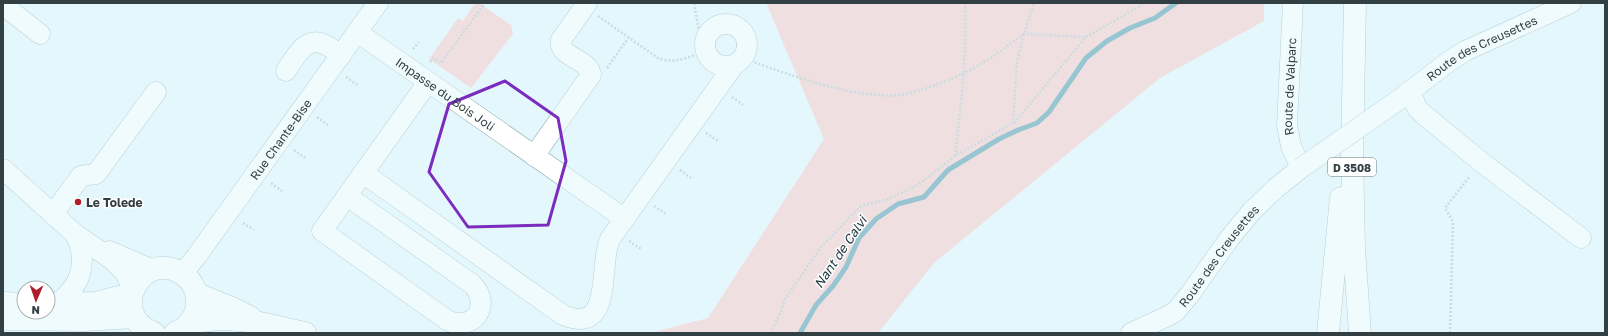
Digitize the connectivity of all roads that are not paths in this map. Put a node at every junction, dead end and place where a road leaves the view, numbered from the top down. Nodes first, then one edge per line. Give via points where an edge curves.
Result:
1 (378, 3) edge
2 (1293, 3) edge
3 (1355, 3) edge
4 (1571, 3) edge
5 (3, 5) edge
6 (586, 5) edge
7 (357, 32) junction
8 (40, 34) dead end
9 (341, 55) junction
10 (739, 61) junction
11 (286, 70) dead end
12 (424, 79) junction
13 (1353, 87) junction
14 (156, 92) dead end
15 (1404, 96) junction
16 (534, 156) junction
17 (1301, 168) junction
18 (3, 169) edge
19 (363, 173) junction
20 (347, 196) junction
21 (53, 214) junction
22 (620, 226) junction
23 (75, 234) junction
24 (1581, 238) dead end
25 (94, 246) junction
26 (153, 270) junction
27 (182, 274) junction
28 (132, 291) junction
29 (197, 294) junction
30 (56, 302) edge
31 (3, 303) edge
32 (16, 304) edge
33 (56, 304) edge
34 (134, 317) junction
35 (3, 319) edge
36 (260, 323) junction
37 (182, 328) edge
38 (154, 333) edge
39 (305, 333) edge
40 (1131, 333) edge
41 (1328, 333) edge
42 (1360, 333) edge

1 - 7 street, Rue Chante-Bise
2 - 17 street, Route de Valparc via 1287,125 1291,146
3 - 13 main road, D 3508
4 - 15 street, Route des Creusettes via 1465,51
5 - 8 street
6 - 16 street via 561,40 561,45 589,68 591,75
7 - 9 street, Rue Chante-Bise
7 - 12 street, Impasse du Bois Joli
9 - 11 street via 323,43 312,43 303,47
9 - 27 street, Rue Chante-Bise
10 - 10 street via 746,53 745,36 738,28 728,24 713,29 706,44 709,58 723,66
10 - 22 street
12 - 16 street, Impasse du Bois Joli
12 - 19 street
13 - 41 main road
13 - 42 main road, D 3508 via 1354,224
14 - 21 street via 96,174 81,176
15 - 17 street, Route des Creusettes, bridge
15 - 24 street via 1480,161
16 - 22 street, Impasse du Bois Joli
17 - 40 street, Route des Creusettes via 1248,216 1176,311
18 - 21 street
19 - 20 street
19 - 22 street via 563,315 575,320 590,317 598,308 607,248
20 - 20 street via 322,231 447,320 460,324 472,320 477,315 481,302 477,289 472,284
21 - 23 street
23 - 25 street
23 - 30 street via 82,254 80,276 68,295
25 - 26 street
25 - 28 street via 122,268
26 - 27 main road via 168,268
26 - 28 main road via 141,277
27 - 29 main road via 193,285
28 - 33 main road via 96,303
28 - 34 main road via 131,306
29 - 36 main road
29 - 37 main road via 196,310
31 - 32 main road
34 - 35 main road via 84,320
34 - 38 main road via 143,327
36 - 37 main road via 219,319
36 - 39 main road

